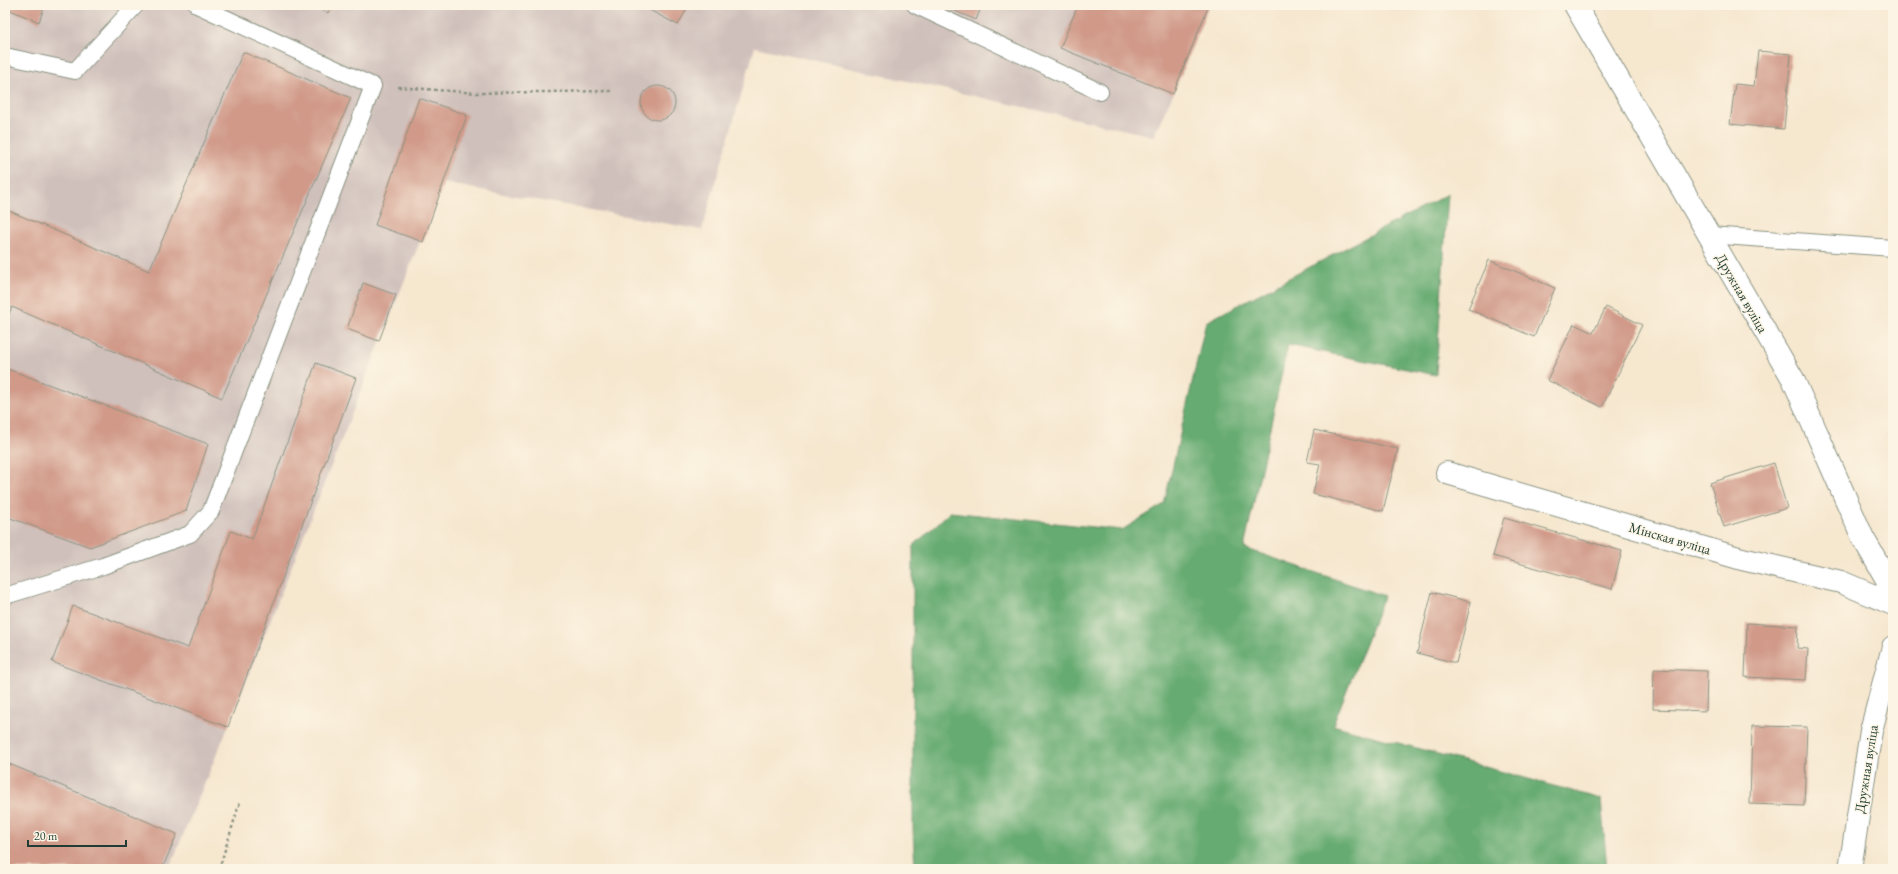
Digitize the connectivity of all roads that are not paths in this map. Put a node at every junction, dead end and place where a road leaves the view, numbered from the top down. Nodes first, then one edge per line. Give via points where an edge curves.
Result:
1 (136, 5) edge
2 (197, 5) edge
3 (915, 5) edge
4 (1575, 5) edge
5 (5, 56) edge
6 (1100, 92) dead end
7 (1709, 236) junction
8 (1893, 248) edge
9 (1447, 473) dead end
10 (1893, 590) edge
11 (5, 596) edge
12 (1893, 604) edge
13 (1893, 647) edge
14 (1850, 869) edge

1 - 5 lane via 75,71
2 - 11 lane via 374,86 212,511 190,534 103,566
3 - 6 lane
4 - 7 street, Дружная вуліца
7 - 8 lane
7 - 10 street, Дружная вуліца via 1792,379 1863,538
9 - 12 street, Мінская вуліца via 1742,559 1841,582
13 - 14 street, Дружная вуліца via 1871,731

